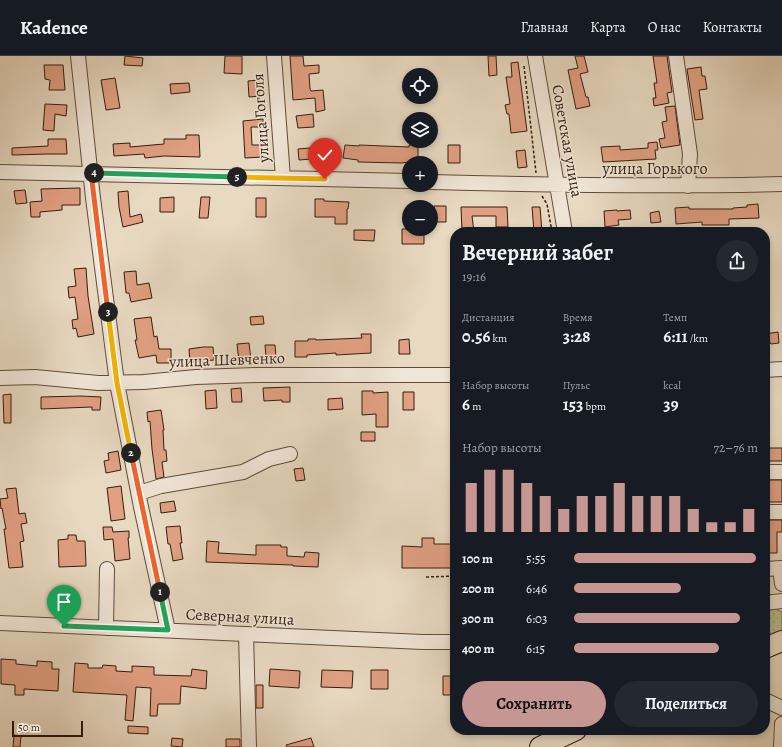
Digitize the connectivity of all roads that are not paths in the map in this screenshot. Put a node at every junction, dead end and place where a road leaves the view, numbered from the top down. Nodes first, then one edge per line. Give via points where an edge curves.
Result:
1 (78, 56) edge
2 (274, 56) edge
3 (535, 56) edge
4 (676, 56) edge
5 (0, 172) edge
6 (91, 173) junction
7 (283, 178) junction
8 (402, 181) edge
9 (438, 182) edge
10 (782, 184) edge
11 (557, 185) junction
12 (688, 186) junction
13 (564, 227) edge
14 (782, 369) edge
15 (770, 370) edge
16 (450, 375) edge
17 (0, 378) edge
18 (117, 383) junction
19 (290, 454) dead end
20 (770, 472) edge
21 (782, 472) edge
22 (139, 493) junction
23 (770, 512) edge
24 (782, 512) edge
25 (107, 569) dead end
26 (770, 571) edge
27 (781, 574) edge
28 (770, 575) edge
29 (782, 601) edge
30 (770, 603) edge
31 (0, 623) edge
32 (106, 628) junction
33 (168, 630) junction
34 (246, 634) junction
35 (782, 641) edge
36 (450, 642) edge
37 (770, 646) edge
38 (770, 702) edge
39 (782, 708) edge
40 (782, 724) edge
41 (565, 735) edge
42 (781, 744) edge
43 (248, 747) edge
44 (540, 747) edge

1 - 6 street
2 - 7 street, улица Гоголя
3 - 11 street, Советская улица
4 - 12 street via 690,154
5 - 6 street
6 - 7 street
6 - 18 street
7 - 8 street
9 - 11 street, улица Горького
10 - 12 street, улица Горького
11 - 12 street, улица Горького
11 - 13 street, Советская улица
14 - 15 street
16 - 18 street, улица Шевченко via 258,375
17 - 18 street, улица Шевченко via 35,377
18 - 22 street
19 - 22 street via 269,459 243,472 161,486
20 - 21 street
22 - 33 street
23 - 24 street
25 - 32 street
26 - 27 street
27 - 28 street
29 - 30 street
31 - 32 street, Северная улица
32 - 33 street, Северная улица
33 - 34 street, Северная улица
34 - 36 street, Северная улица
34 - 43 street
35 - 37 highway
38 - 39 street
40 - 42 street
41 - 44 highway

